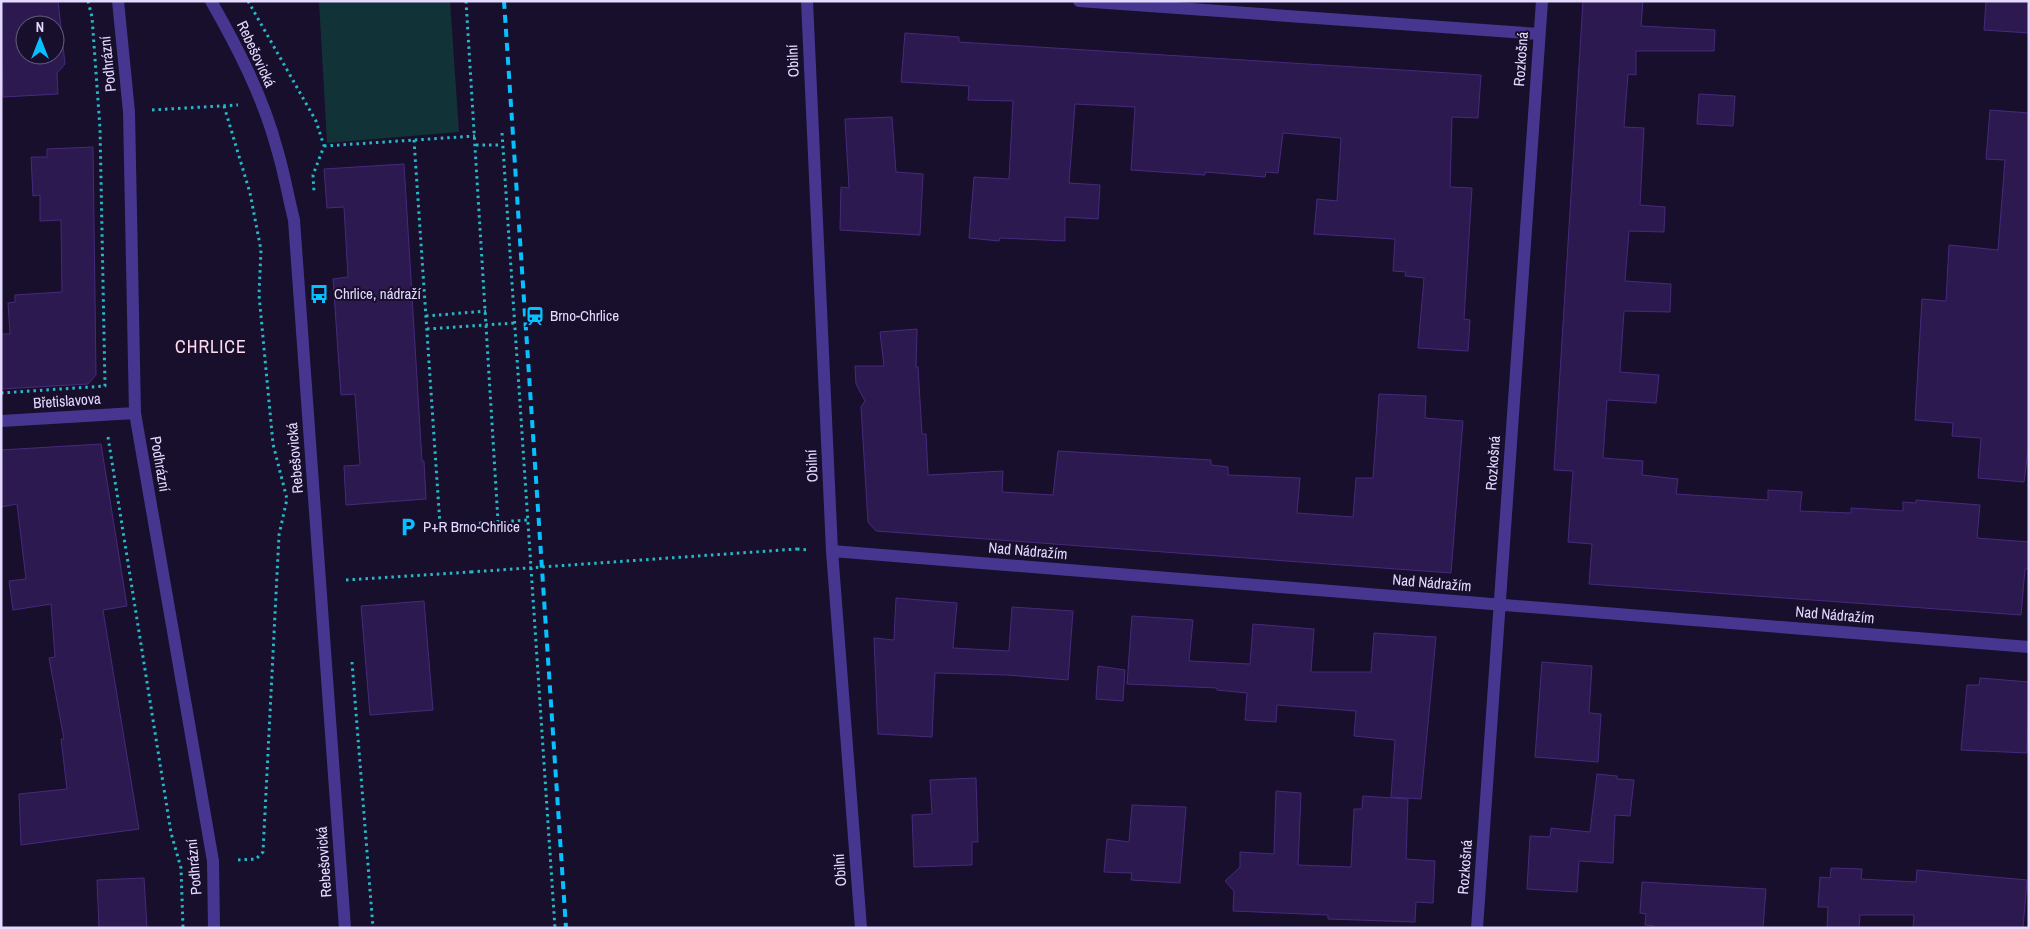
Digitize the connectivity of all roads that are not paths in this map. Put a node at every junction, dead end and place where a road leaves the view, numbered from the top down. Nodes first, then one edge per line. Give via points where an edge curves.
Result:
1 (118, 1) edge
2 (211, 1) edge
3 (807, 1) edge
4 (1079, 1) edge
5 (1542, 1) edge
6 (1539, 34) junction
7 (135, 413) junction
8 (1, 421) edge
9 (832, 551) junction
10 (1499, 604) junction
11 (2029, 647) edge
12 (214, 928) edge
13 (345, 928) edge
14 (861, 928) edge
15 (1477, 928) edge

1 - 7 street, Podhrázní via 129,112
2 - 13 street, Rebešovická via 238,48 261,104 277,148 294,220
3 - 9 street, Obilní
4 - 6 street
5 - 6 street, Rozkošná
6 - 10 street, Rozkošná
7 - 8 street, Břetislavova
7 - 12 street, Podhrázní via 213,861
9 - 10 street, Nad Nádražím
9 - 14 street, Obilní
10 - 11 street, Nad Nádražím
10 - 15 street, Rozkošná

